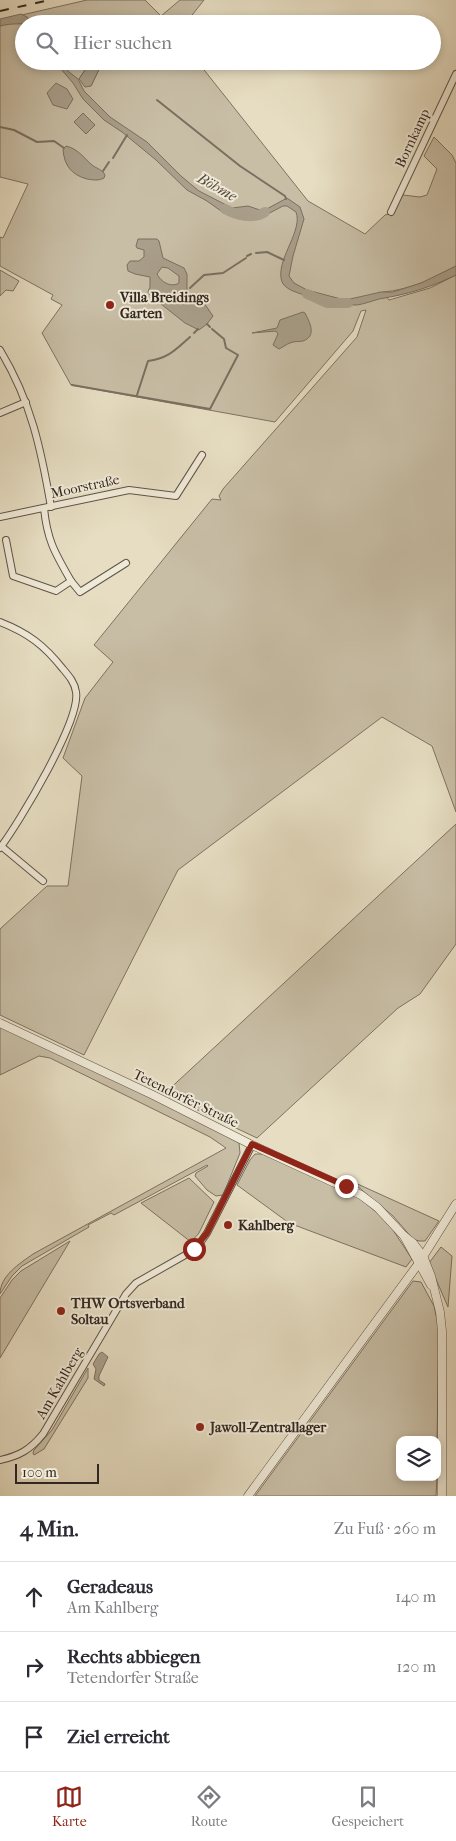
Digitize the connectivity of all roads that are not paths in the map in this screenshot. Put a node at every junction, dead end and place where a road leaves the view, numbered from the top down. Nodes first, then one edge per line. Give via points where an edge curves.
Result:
1 (456, 74) edge
2 (454, 83) edge
3 (391, 212) dead end
4 (0, 350) edge
5 (26, 402) junction
6 (0, 413) edge
7 (202, 455) dead end
8 (48, 507) junction
9 (0, 517) edge
10 (6, 540) dead end
11 (126, 563) dead end
12 (71, 581) junction
13 (0, 622) edge
14 (1, 847) edge
15 (43, 881) dead end
16 (0, 1023) edge
17 (252, 1144) junction
18 (456, 1204) edge
19 (404, 1236) junction
20 (413, 1243) junction
21 (432, 1245) junction
22 (421, 1260) junction
23 (409, 1276) junction
24 (426, 1279) junction
25 (432, 1287) junction
26 (0, 1460) edge
27 (248, 1496) edge
28 (442, 1496) edge

1 - 2 street, Bornkamp
2 - 3 street, Bornkamp
4 - 5 street
5 - 6 street
5 - 8 street via 44,467
7 - 8 street, Moorstraße via 176,496 129,490
8 - 9 street, Moorstraße
8 - 12 street via 48,534
10 - 12 street via 13,576 56,591
11 - 12 street via 80,592
13 - 14 street via 36,640 51,653 75,688 77,700 58,749
14 - 15 street
16 - 17 street, Tetendorfer Straße
17 - 19 street, Tetendorfer Straße via 361,1195
17 - 26 street, Am Kahlberg via 200,1243 136,1283 126,1294 43,1434 24,1453
18 - 21 street
19 - 20 street, Tetendorfer Straße
19 - 22 street, Tetendorfer Straße
20 - 21 street
20 - 22 street, Tetendorfer Straße
21 - 22 street
22 - 23 street
22 - 24 street
22 - 25 street via 431,1276
23 - 24 street
23 - 27 street
24 - 25 street
25 - 28 street via 440,1312 443,1350

